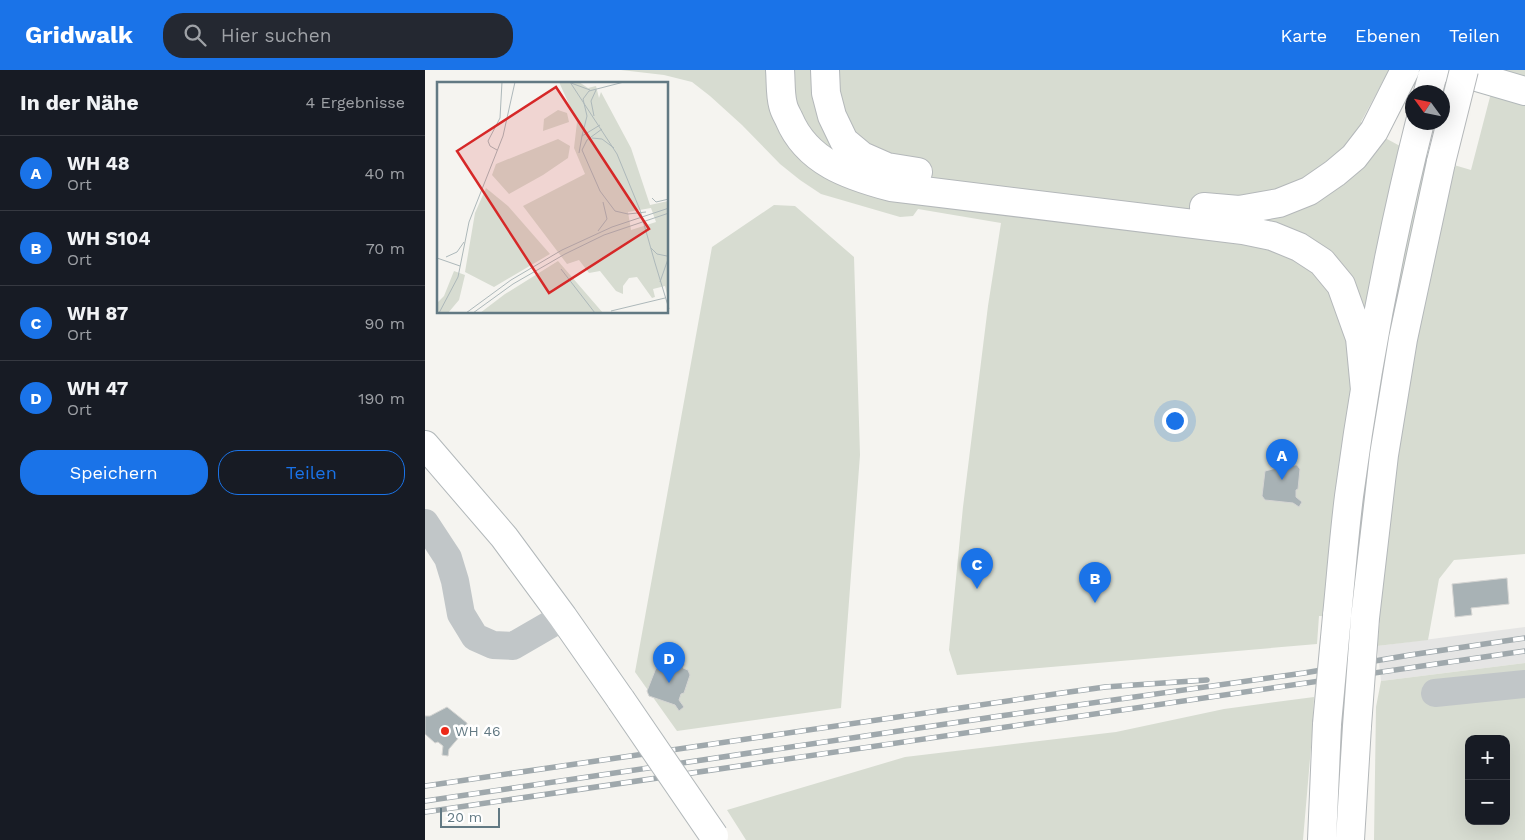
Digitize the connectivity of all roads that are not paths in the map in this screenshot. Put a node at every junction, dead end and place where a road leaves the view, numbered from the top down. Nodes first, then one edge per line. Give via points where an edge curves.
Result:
1 (759, 70) edge
2 (780, 70) edge
3 (825, 70) edge
4 (1405, 70) edge
5 (1434, 70) edge
6 (1453, 70) edge
7 (1464, 70) edge
8 (1430, 85) edge
9 (1525, 91) edge
10 (783, 105) junction
11 (1418, 130) edge
12 (1365, 390) junction
13 (425, 445) edge
14 (425, 523) edge
15 (563, 617) junction
16 (1525, 684) edge
17 (1435, 693) dead end
18 (716, 838) edge
19 (1321, 840) edge
20 (1351, 840) edge

1 - 10 main road
2 - 10 main road
3 - 4 main road via 832,116 844,141 862,156 887,167 1042,190 1239,210 1279,203 1309,191 1354,157 1374,132
5 - 8 main road
6 - 9 main road
7 - 20 main road, bridge via 1403,339 1384,455 1365,618
10 - 12 main road via 794,132 813,153 833,167 863,180 891,187 1243,230 1272,236 1299,247 1322,262 1341,285 1360,338
11 - 12 main road
12 - 19 main road, bridge via 1349,497 1337,616
13 - 15 main road via 504,537
14 - 15 lane via 448,558 461,614 475,637 493,645 513,646
15 - 18 main road, bridge
16 - 17 lane

